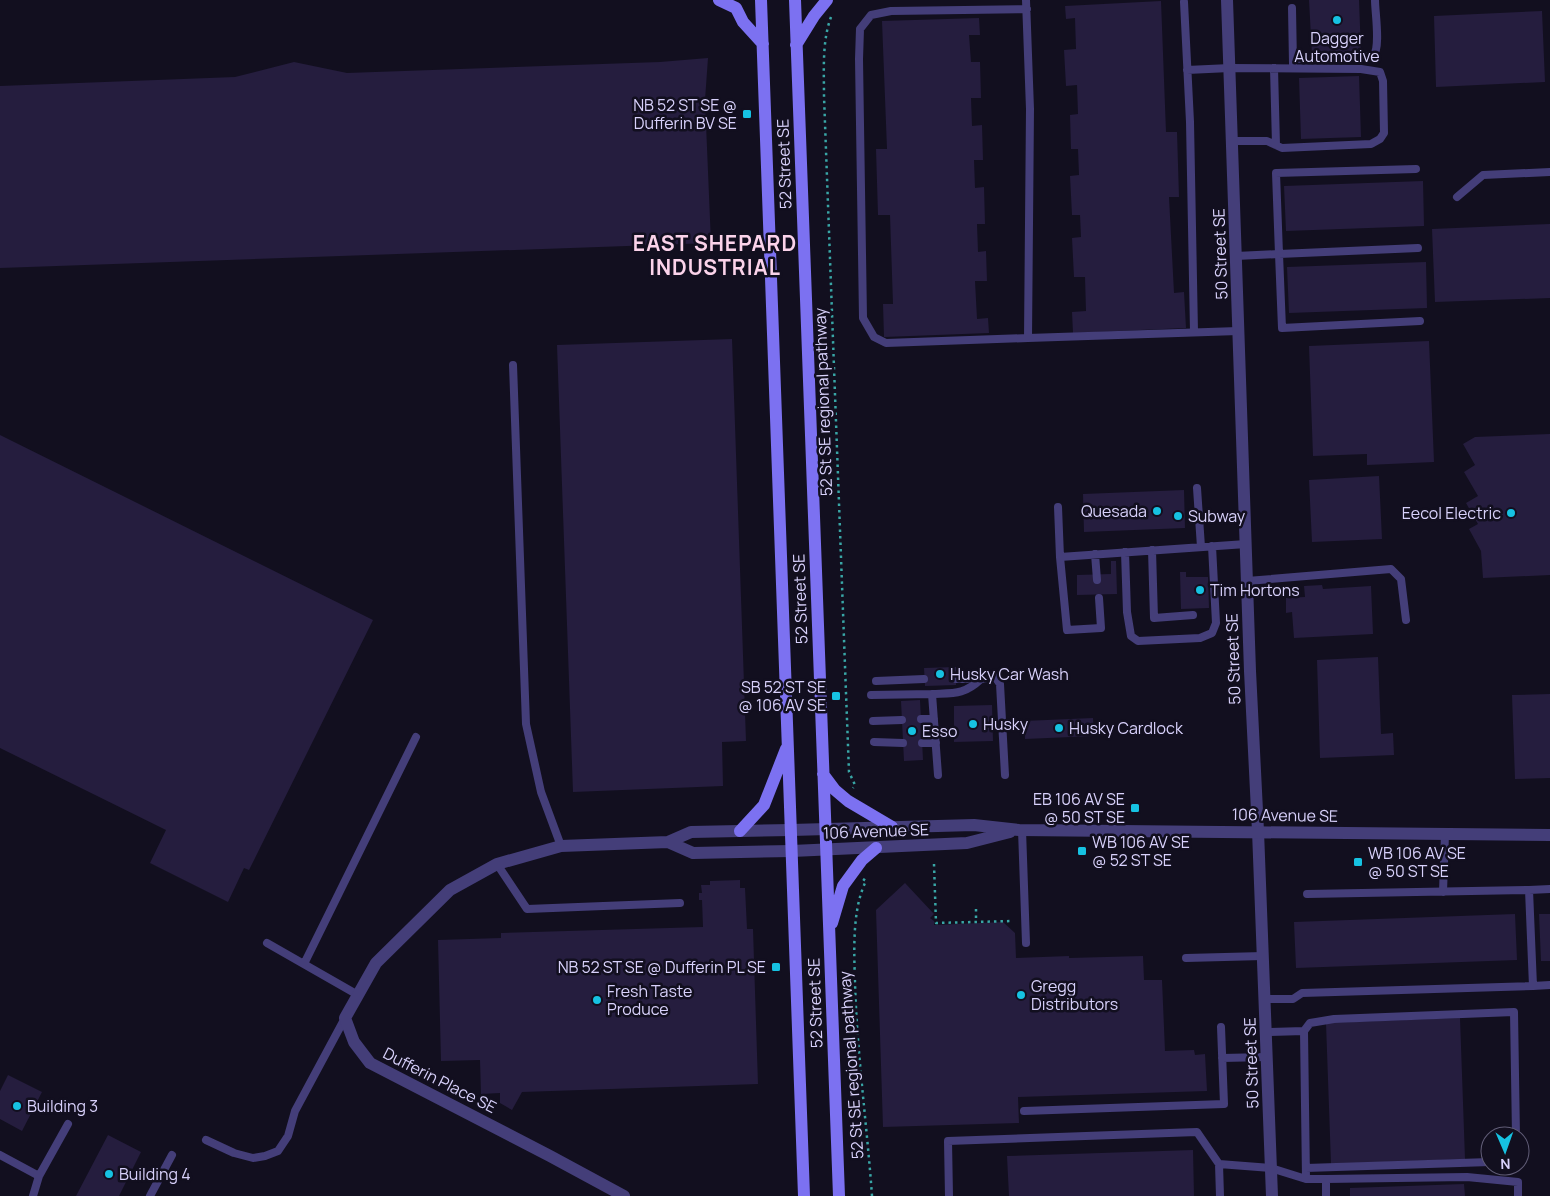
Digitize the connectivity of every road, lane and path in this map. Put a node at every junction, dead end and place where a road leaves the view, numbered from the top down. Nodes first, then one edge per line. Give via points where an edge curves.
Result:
1 (719, 0) edge
2 (761, 0) edge
3 (795, 0) edge
4 (827, 0) edge
5 (1026, 0) edge
6 (1227, 0) edge
7 (1375, 0) edge
8 (1184, 2) dead end
9 (1292, 8) dead end
10 (1026, 9) junction
11 (832, 13) dead end
12 (762, 44) junction
13 (796, 45) junction
14 (1293, 59) junction
15 (1230, 68) junction
16 (1274, 68) junction
17 (1293, 68) junction
18 (1187, 70) junction
19 (1232, 141) junction
20 (1276, 146) junction
21 (1416, 169) dead end
22 (1550, 172) edge
23 (1457, 197) dead end
24 (1418, 248) dead end
25 (1279, 254) junction
26 (1236, 256) junction
27 (1420, 322) dead end
28 (1238, 330) junction
29 (1194, 332) junction
30 (1028, 338) junction
31 (513, 365) dead end
32 (1196, 488) dead end
33 (1058, 506) dead end
34 (1246, 544) junction
35 (1212, 546) junction
36 (1201, 547) junction
37 (1152, 550) junction
38 (1125, 552) junction
39 (1095, 554) junction
40 (1060, 557) junction
41 (1097, 580) dead end
42 (1247, 581) junction
43 (1099, 598) dead end
44 (1193, 615) dead end
45 (1406, 620) dead end
46 (924, 679) dead end
47 (956, 679) dead end
48 (981, 679) junction
49 (876, 681) dead end
50 (871, 694) dead end
51 (932, 694) junction
52 (921, 719) dead end
53 (934, 719) junction
54 (902, 720) dead end
55 (873, 721) dead end
56 (416, 737) dead end
57 (874, 742) dead end
58 (903, 743) dead end
59 (922, 743) dead end
60 (936, 743) junction
61 (788, 745) junction
62 (823, 774) junction
63 (938, 775) dead end
64 (1005, 775) dead end
65 (852, 790) dead end
66 (892, 827) junction
67 (825, 829) junction
68 (791, 830) junction
69 (1021, 830) junction
70 (740, 831) junction
71 (1258, 831) junction
72 (1445, 834) junction
73 (1550, 835) edge
74 (668, 842) junction
75 (561, 846) junction
76 (876, 848) junction
77 (826, 849) junction
78 (792, 850) junction
79 (497, 864) junction
80 (934, 864) dead end
81 (860, 877) dead end
82 (1550, 889) edge
83 (1529, 890) junction
84 (1443, 892) junction
85 (1307, 894) dead end
86 (680, 903) dead end
87 (976, 909) dead end
88 (1012, 921) dead end
89 (976, 922) junction
90 (829, 932) junction
91 (267, 943) dead end
92 (1026, 943) dead end
93 (1263, 956) junction
94 (1186, 958) dead end
95 (304, 964) junction
96 (1550, 985) edge
97 (1533, 986) junction
98 (358, 995) junction
99 (1265, 999) junction
100 (345, 1018) junction
101 (1221, 1027) dead end
102 (1304, 1031) junction
103 (1266, 1032) junction
104 (1267, 1057) junction
105 (1222, 1058) junction
106 (1024, 1111) dead end
107 (68, 1124) dead end
108 (1516, 1126) edge
109 (206, 1140) dead end
110 (0, 1155) edge
111 (172, 1155) dead end
112 (1480, 1162) edge
113 (1219, 1164) junction
114 (1271, 1168) junction
115 (1306, 1168) junction
116 (39, 1176) junction
117 (1306, 1179) junction
118 (1326, 1179) junction
119 (33, 1196) edge
120 (150, 1196) edge
121 (624, 1196) edge
122 (804, 1196) edge
123 (839, 1196) edge
124 (872, 1196) edge
125 (949, 1196) edge
126 (1220, 1196) edge
127 (1272, 1196) edge
128 (1326, 1196) edge
129 (1518, 1196) edge

1 - 12 main road via 736,8 743,22
2 - 12 main road, 52 Street SE
3 - 13 main road, 52 Street SE
4 - 13 main road
5 - 10 lane
6 - 15 street, 50 Street SE
7 - 14 lane via 1377,43 1373,56
8 - 18 lane
9 - 14 lane
10 - 30 lane via 1030,109
10 - 30 lane via 871,14 860,29 859,59 863,318 874,337 886,343
11 - 65 path, 52 St SE regional pathway via 824,50 824,96 849,772 855,785
12 - 61 main road, 52 Street SE
13 - 62 main road, 52 Street SE
14 - 17 lane
15 - 16 lane
15 - 18 lane
15 - 19 street, 50 Street SE
16 - 17 lane
16 - 20 lane
17 - 20 lane via 1380,72 1384,133 1371,144
18 - 29 lane
19 - 20 lane via 1267,141
19 - 26 street, 50 Street SE
21 - 25 lane via 1276,173
22 - 23 lane via 1483,175
24 - 25 lane
25 - 26 lane
25 - 27 lane via 1282,328
26 - 28 street, 50 Street SE
28 - 29 lane
28 - 34 street, 50 Street SE
29 - 30 lane
31 - 75 lane via 526,724 541,792
32 - 36 lane
33 - 40 lane
34 - 35 lane
34 - 42 street, 50 Street SE
35 - 36 lane
35 - 38 lane via 1216,623 1212,633 1200,638 1138,641 1131,636
36 - 37 lane
37 - 38 lane
37 - 44 lane via 1154,618
38 - 39 lane
39 - 40 lane
39 - 41 lane
40 - 43 lane via 1067,630 1101,628
42 - 45 lane via 1391,570 1401,579
42 - 71 street, 50 Street SE
46 - 49 lane
47 - 48 lane
48 - 51 lane via 962,692
48 - 64 lane via 995,677 1000,684
50 - 51 lane
51 - 53 lane
52 - 53 lane
53 - 60 lane
54 - 55 lane
56 - 95 lane
57 - 58 lane
59 - 60 lane
60 - 63 lane
61 - 68 main road, 52 Street SE
61 - 70 main road via 764,805
62 - 66 main road via 848,801
62 - 67 main road, 52 Street SE
66 - 67 street, 106 Avenue SE
66 - 69 street, 106 Avenue SE via 974,825
67 - 68 street, 106 Avenue SE
67 - 77 main road, 52 Street SE
68 - 70 street
68 - 78 main road, 52 Street SE
69 - 71 street, 106 Avenue SE
69 - 76 street, 106 Avenue SE via 967,843
69 - 92 lane
70 - 74 street via 691,832
71 - 72 street, 106 Avenue SE
71 - 93 street, 50 Street SE
72 - 73 street, 106 Avenue SE
72 - 84 lane
74 - 75 street
74 - 78 street via 693,853
75 - 79 street
76 - 77 street, 106 Avenue SE
76 - 90 main road via 862,860 843,886
77 - 78 street, 106 Avenue SE
77 - 90 main road, 52 Street SE
78 - 122 main road, 52 Street SE
79 - 86 lane via 527,909
79 - 98 street via 450,890 376,963
80 - 89 path via 936,923
81 - 124 path, 52 St SE regional pathway via 866,881 858,904 855,933 856,1027
82 - 83 lane
83 - 84 lane
83 - 97 lane
84 - 85 lane
87 - 89 path
88 - 89 path
90 - 123 main road, 52 Street SE
91 - 95 lane
93 - 94 lane
93 - 99 street, 50 Street SE
95 - 98 lane
96 - 97 lane
97 - 99 lane via 1302,993 1293,999
98 - 100 street
99 - 103 street, 50 Street SE
100 - 109 lane via 295,1111 288,1136 278,1150 253,1158
100 - 121 street, Dufferin Place SE via 354,1042 370,1063
101 - 105 lane
102 - 103 lane
102 - 108 lane via 1310,1023 1334,1019 1514,1012
102 - 115 lane
103 - 104 street, 50 Street SE
104 - 105 lane
104 - 114 street, 50 Street SE
105 - 106 lane via 1224,1104
107 - 116 lane
110 - 116 lane
111 - 120 lane
112 - 115 lane
113 - 114 lane
113 - 125 lane via 1197,1132 948,1141
113 - 126 lane
114 - 117 lane
114 - 127 street, 50 Street SE
115 - 117 lane
116 - 119 lane
117 - 118 lane
118 - 128 lane
118 - 129 lane via 1467,1177 1518,1182

